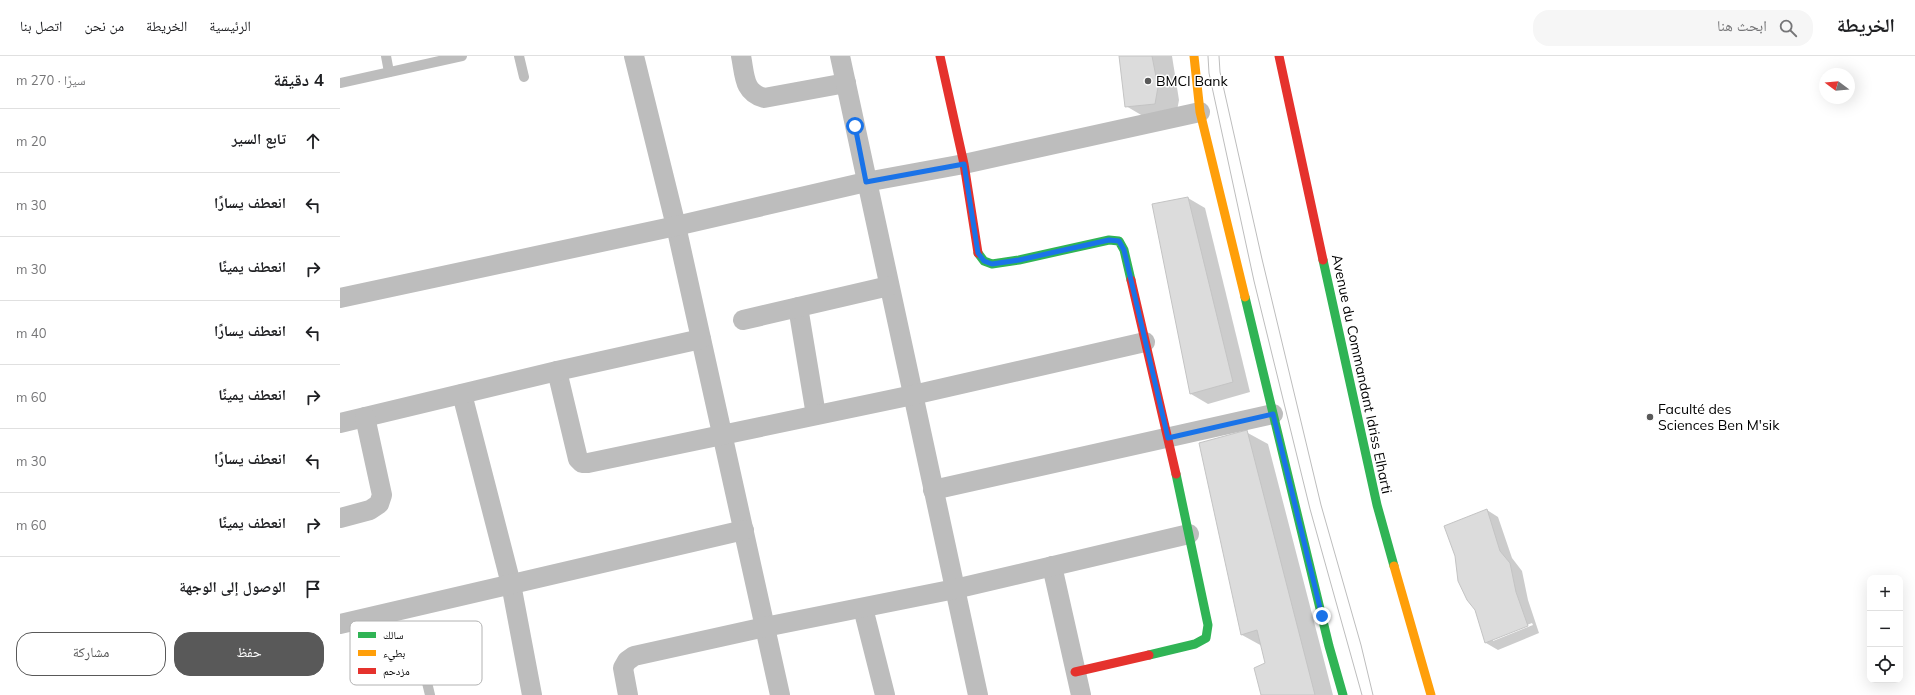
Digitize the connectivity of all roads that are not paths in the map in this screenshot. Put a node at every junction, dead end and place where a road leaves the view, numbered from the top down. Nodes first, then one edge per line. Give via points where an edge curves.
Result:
1 (386, 56) edge
2 (462, 56) edge
3 (519, 56) edge
4 (634, 56) edge
5 (741, 56) edge
6 (840, 56) edge
7 (940, 56) edge
8 (1194, 56) edge
9 (1279, 56) edge
10 (389, 72) junction
11 (524, 77) dead end
12 (340, 83) edge
13 (846, 83) junction
14 (1200, 112) junction
15 (964, 164) junction
16 (866, 182) junction
17 (676, 226) junction
18 (889, 286) junction
19 (340, 298) edge
20 (798, 307) junction
21 (743, 320) dead end
22 (701, 339) junction
23 (1145, 342) junction
24 (557, 371) junction
25 (462, 394) junction
26 (913, 395) junction
27 (1273, 414) junction
28 (816, 415) junction
29 (365, 417) junction
30 (340, 423) edge
31 (722, 436) junction
32 (1168, 438) junction
33 (933, 490) junction
34 (340, 518) edge
35 (744, 530) junction
36 (1190, 534) junction
37 (1052, 566) junction
38 (511, 584) junction
39 (955, 589) junction
40 (863, 608) junction
41 (353, 621) edge
42 (350, 622) edge
43 (340, 624) edge
44 (765, 627) junction
45 (1076, 672) junction
46 (428, 685) edge
47 (430, 695) edge
48 (532, 695) edge
49 (628, 695) edge
50 (780, 695) edge
51 (885, 695) edge
52 (978, 695) edge
53 (1081, 695) edge
54 (1343, 695) edge
55 (1431, 695) edge

1 - 10 lane
2 - 10 lane
3 - 11 lane
4 - 17 street
5 - 13 street via 747,87 753,95 764,98
6 - 13 street
7 - 15 main road
8 - 14 main road
9 - 55 main road, Avenue du Commandant Idriss Elharti via 1377,505
10 - 12 lane
13 - 16 street
14 - 15 street
14 - 27 main road
15 - 16 street
15 - 23 main road via 978,253 984,261 992,264 1109,240 1119,241 1124,250
16 - 17 street
16 - 18 street
17 - 19 street
17 - 22 street
18 - 20 street
18 - 26 street
20 - 21 street
20 - 28 street
22 - 24 street
22 - 31 street
23 - 26 street
23 - 32 main road
24 - 25 street
24 - 31 street via 578,459 582,463
25 - 29 street
25 - 38 street
26 - 28 street
26 - 33 street
27 - 32 street
27 - 54 main road
28 - 31 street
29 - 30 street
29 - 34 street via 382,495 379,504 370,510
31 - 35 street
32 - 33 street
32 - 36 main road
33 - 39 street
35 - 38 street
35 - 44 street
36 - 37 street
36 - 45 main road via 1208,625 1206,638 1195,644
37 - 39 street
37 - 45 street
38 - 41 street
38 - 48 street
39 - 40 street
39 - 52 street
40 - 44 street
40 - 51 street
42 - 43 street
44 - 49 street via 634,656 623,668
44 - 50 street
45 - 53 street
46 - 47 lane

